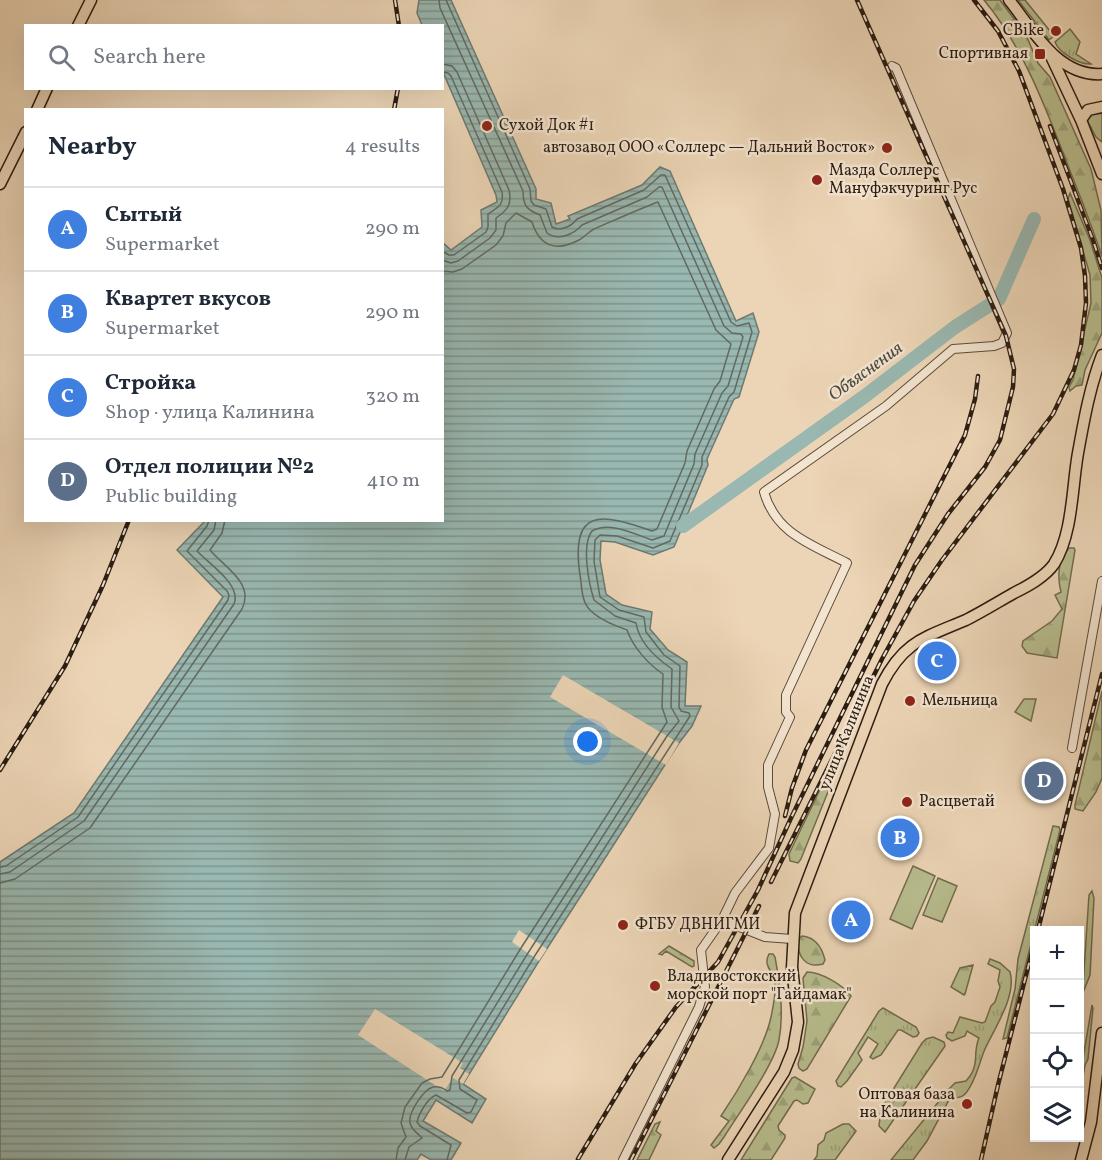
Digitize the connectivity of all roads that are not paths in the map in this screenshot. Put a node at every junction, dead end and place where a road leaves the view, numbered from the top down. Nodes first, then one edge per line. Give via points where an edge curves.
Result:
1 (91, 0) edge
2 (1010, 0) edge
3 (79, 24) edge
4 (1049, 52) junction
5 (892, 66) dead end
6 (1102, 74) edge
7 (46, 90) edge
8 (1102, 107) edge
9 (38, 108) edge
10 (1081, 120) junction
11 (24, 136) edge
12 (1102, 174) edge
13 (0, 184) edge
14 (1102, 355) edge
15 (1102, 581) edge
16 (1072, 748) dead end
17 (722, 920) junction
18 (792, 939) junction
19 (1102, 1033) edge
20 (623, 1160) edge
21 (728, 1160) edge
22 (1081, 1160) edge

1 - 3 main road
2 - 4 main road
4 - 6 main road via 1082,72
4 - 10 main road
5 - 17 street via 1007,333 1002,343 953,349 886,406 764,492 776,519 786,529 847,563 786,695 790,717 768,765 768,788 775,814 769,848 735,892
7 - 9 main road
8 - 10 main road via 1088,110
10 - 12 main road
11 - 13 main road
14 - 18 main road, улица Калинина via 1078,452 1065,537 1054,563 1022,589 966,620 916,641 892,664 805,882
15 - 16 street
17 - 18 street via 765,937
17 - 20 street via 701,950 705,987 699,1007
18 - 21 main road, улица Калинина via 798,1022 793,1050 784,1072
19 - 22 main road via 1091,1122

